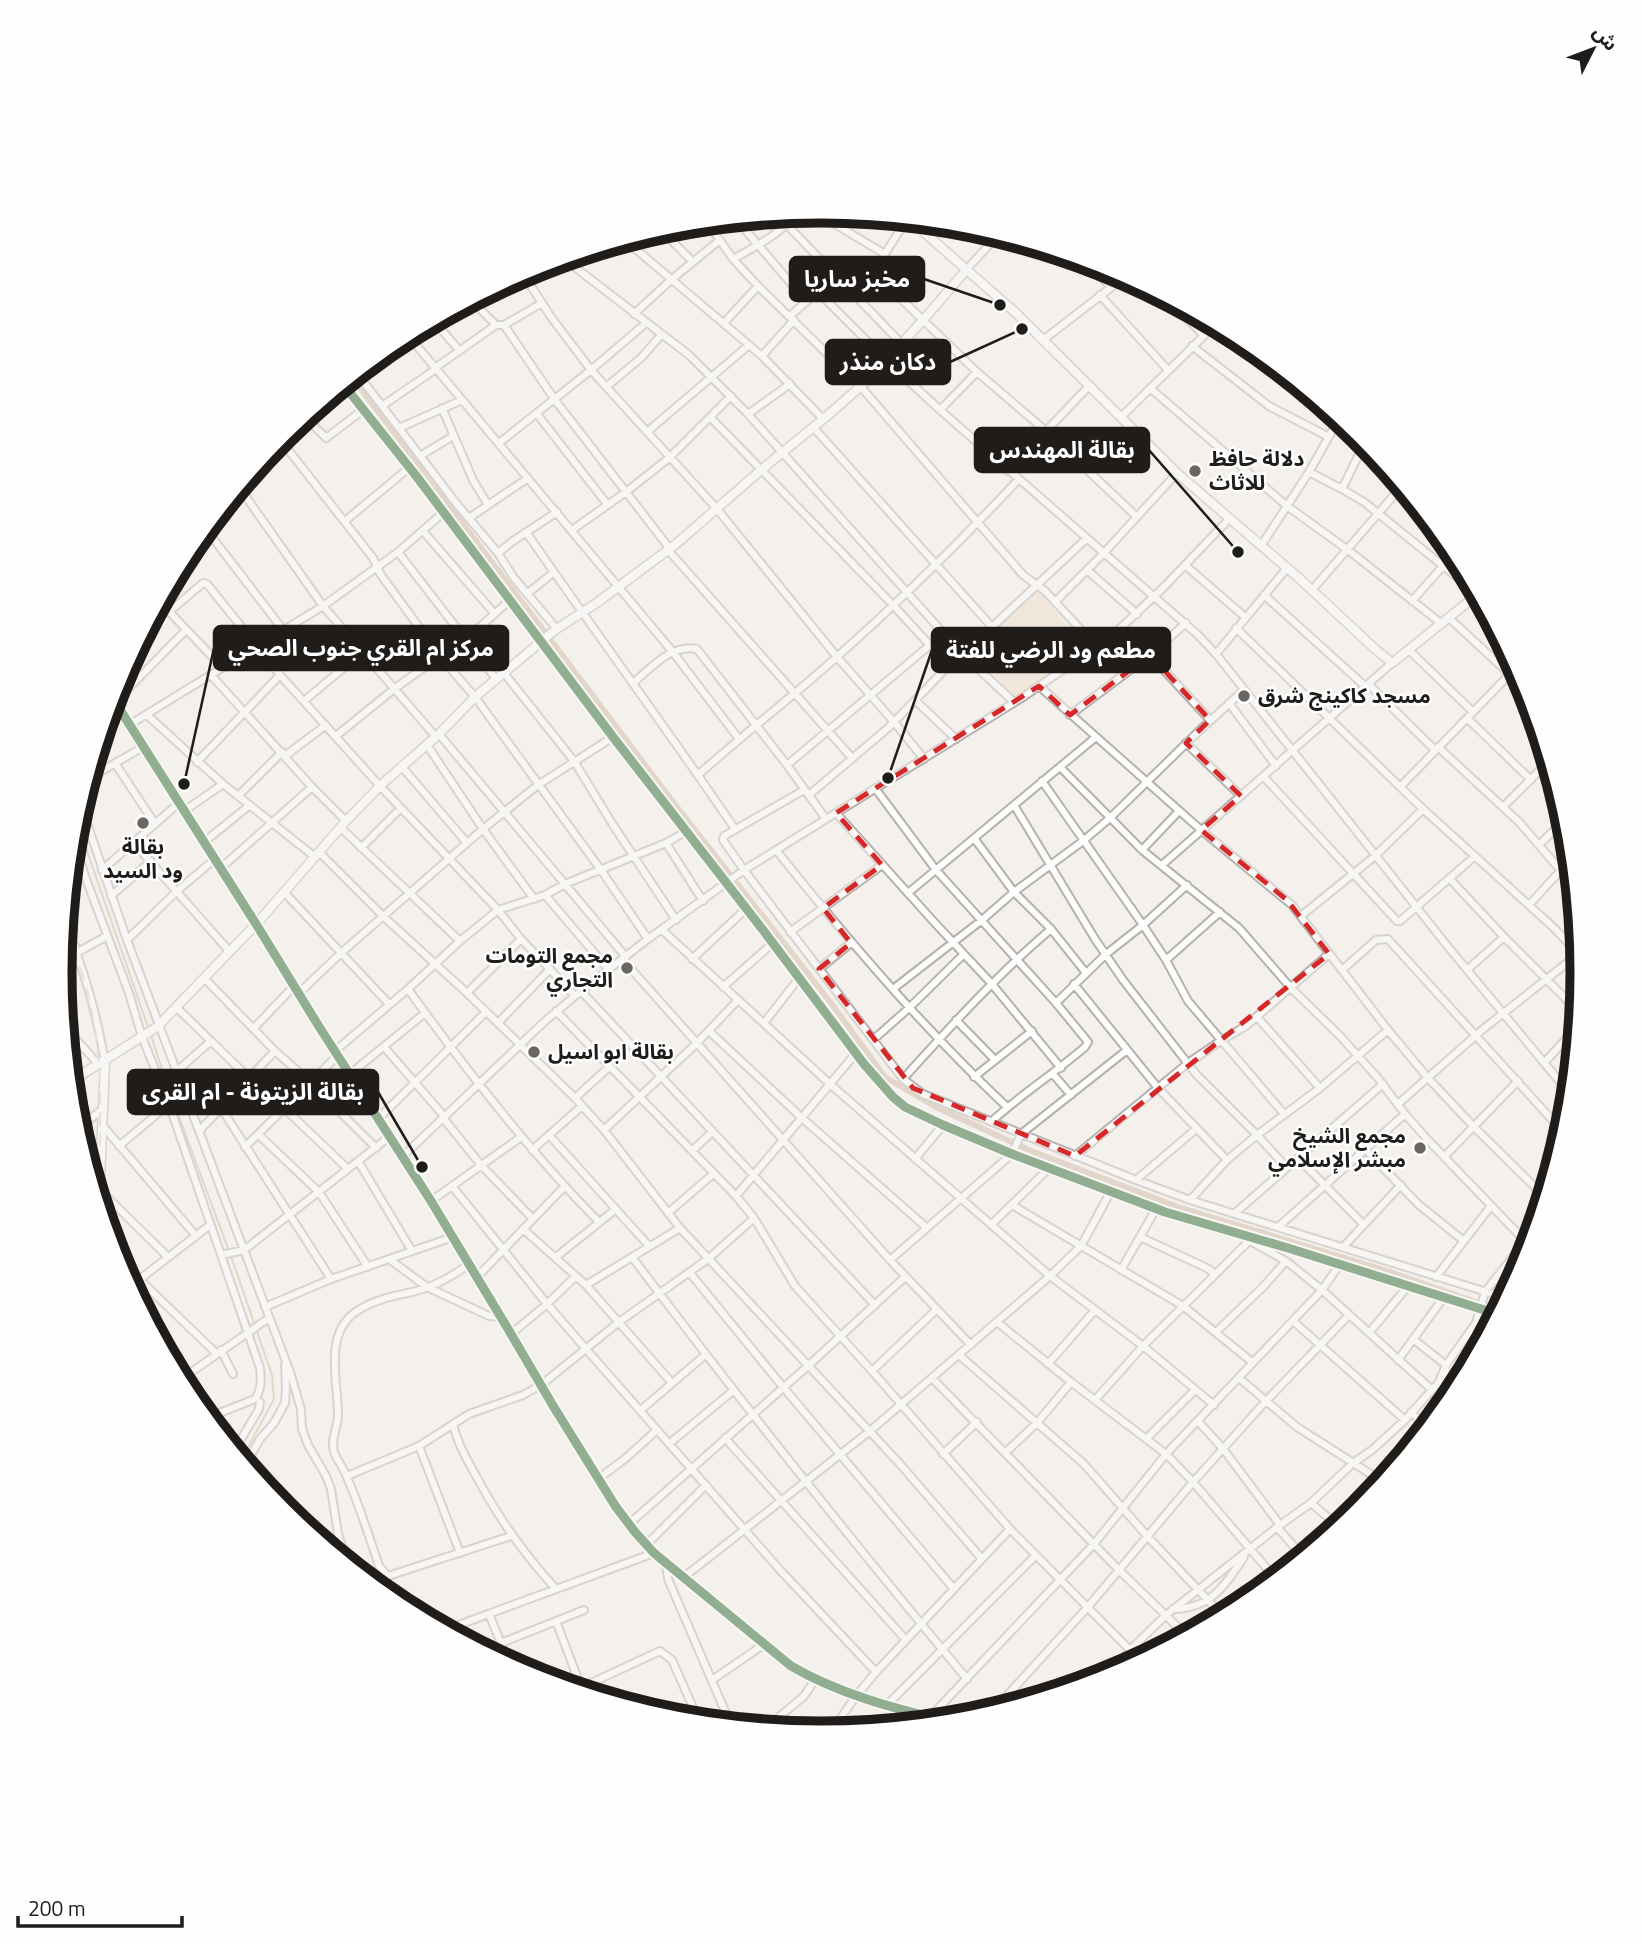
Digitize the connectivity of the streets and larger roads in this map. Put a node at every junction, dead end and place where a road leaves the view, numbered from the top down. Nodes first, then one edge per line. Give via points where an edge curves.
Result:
1 (833, 223) edge
2 (840, 223) edge
3 (787, 225) joint
4 (838, 226) junction
5 (741, 227) edge
6 (903, 227) edge
7 (920, 229) edge
8 (720, 230) edge
9 (715, 233) joint
10 (677, 237) edge
11 (669, 238) edge
12 (720, 240) junction
13 (673, 242) junction
14 (991, 242) edge
15 (758, 245) junction
16 (633, 247) edge
17 (885, 254) junction
18 (733, 259) junction
19 (693, 262) junction
20 (573, 266) edge
21 (967, 268) junction
22 (871, 271) junction
23 (1102, 278) edge
24 (672, 279) junction
25 (529, 282) edge
26 (1116, 284) edge
27 (758, 286) junction
28 (1111, 287) junction
29 (851, 290) junction
30 (1100, 295) junction
31 (806, 301) junction
32 (542, 303) junction
33 (478, 307) edge
34 (634, 314) junction
35 (792, 318) junction
36 (924, 319) junction
37 (1187, 319) edge
38 (646, 323) junction
39 (724, 323) junction
40 (496, 325) junction
41 (504, 325) junction
42 (439, 327) edge
43 (1208, 331) edge
44 (662, 334) junction
45 (1203, 335) junction
46 (1043, 340) junction
47 (414, 343) edge
48 (901, 343) junction
49 (749, 345) junction
50 (1192, 346) junction
51 (459, 350) junction
52 (762, 356) junction
53 (886, 360) junction
54 (435, 368) junction
55 (592, 370) junction
56 (1168, 370) junction
57 (978, 372) junction
58 (712, 377) junction
59 (362, 380) edge
60 (790, 384) junction
61 (1090, 385) junction
62 (606, 387) junction
63 (861, 387) junction
64 (1150, 387) junction
65 (349, 391) edge
66 (731, 396) junction
67 (462, 400) junction
68 (555, 400) junction
69 (382, 406) junction
70 (442, 408) junction
71 (363, 410) junction
72 (940, 411) junction
73 (537, 414) junction
74 (748, 414) junction
75 (710, 417) junction
76 (1121, 417) junction
77 (823, 419) junction
78 (311, 424) edge
79 (1334, 427) edge
80 (399, 428) junction
81 (814, 428) junction
82 (1046, 431) junction
83 (647, 432) junction
84 (453, 436) junction
85 (1329, 437) junction
86 (499, 443) junction
87 (287, 447) edge
88 (1360, 452) edge
89 (782, 453) junction
90 (420, 456) junction
91 (669, 458) junction
92 (410, 467) junction
93 (761, 470) junction
94 (1009, 471) junction
95 (1309, 472) junction
96 (1177, 473) junction
97 (528, 478) junction
98 (1018, 480) junction
99 (1342, 489) junction
100 (626, 492) junction
101 (1396, 493) edge
102 (244, 495) edge
103 (607, 504) junction
104 (488, 506) junction
105 (1287, 506) junction
106 (717, 509) junction
107 (444, 512) junction
108 (557, 512) junction
109 (1379, 514) junction
110 (1137, 517) junction
111 (469, 518) junction
112 (1229, 519) junction
113 (345, 522) junction
114 (977, 524) junction
115 (572, 530) junction
116 (423, 531) junction
117 (526, 532) junction
118 (212, 537) edge
119 (1086, 539) junction
120 (1261, 546) junction
121 (669, 549) junction
122 (1348, 550) junction
123 (398, 552) junction
124 (498, 553) junction
125 (1103, 554) junction
126 (936, 565) junction
127 (1185, 565) junction
128 (378, 566) junction
129 (1443, 566) junction
130 (1287, 568) junction
131 (1087, 570) junction
132 (554, 572) junction
133 (1458, 578) edge
134 (1037, 584) junction
135 (619, 587) junction
136 (1312, 590) junction
137 (528, 593) junction
138 (906, 593) junction
139 (1264, 594) junction
140 (1154, 596) junction
141 (1471, 599) edge
142 (510, 600) junction
143 (1055, 601) junction
144 (1412, 601) junction
145 (893, 605) junction
146 (323, 606) junction
147 (166, 609) edge
148 (169, 612) junction
149 (494, 613) junction
150 (582, 613) junction
151 (1137, 614) junction
152 (1245, 617) junction
153 (1445, 621) junction
154 (1186, 623) junction
155 (992, 628) junction
156 (1236, 628) junction
157 (556, 629) junction
158 (186, 630) junction
159 (285, 631) junction
160 (464, 639) junction
161 (542, 640) junction
162 (930, 645) junction
163 (1096, 646) junction
164 (257, 647) junction
165 (1409, 650) junction
166 (672, 651) junction
167 (363, 652) junction
168 (961, 653) junction
169 (1216, 654) junction
170 (1150, 655) junction
171 (837, 656) junction
172 (441, 658) junction
173 (1392, 663) junction
174 (948, 665) junction
175 (223, 668) junction
176 (1507, 672) joint
177 (504, 673) junction
178 (211, 675) junction
179 (280, 675) junction
180 (496, 679) junction
181 (632, 683) junction
182 (129, 686) edge
183 (1039, 686) junction
184 (1368, 686) junction
185 (394, 689) junction
186 (1244, 690) junction
187 (795, 692) junction
188 (871, 695) junction
189 (475, 697) junction
190 (305, 701) junction
191 (915, 701) junction
192 (1014, 702) junction
193 (1229, 703) junction
194 (120, 709) edge
195 (244, 711) junction
196 (1473, 712) junction
197 (147, 715) junction
198 (1070, 715) junction
199 (1467, 718) junction
200 (1331, 719) junction
201 (1210, 720) junction
202 (894, 722) junction
203 (326, 724) junction
204 (130, 725) junction
205 (756, 725) junction
206 (828, 732) junction
207 (437, 735) junction
208 (336, 736) junction
209 (613, 737) junction
210 (1096, 737) junction
211 (738, 739) junction
212 (956, 739) junction
213 (1186, 743) junction
214 (427, 745) junction
215 (143, 747) junction
216 (1436, 749) junction
217 (1293, 752) junction
218 (284, 754) junction
219 (852, 758) junction
220 (924, 759) junction
221 (574, 761) junction
222 (197, 762) junction
223 (115, 763) junction
224 (787, 765) junction
225 (1276, 766) junction
226 (1060, 767) junction
227 (403, 768) junction
228 (1541, 769) edge
229 (99, 773) edge
230 (698, 775) junction
231 (1264, 777) junction
232 (1531, 780) junction
233 (1042, 781) junction
234 (1147, 782) junction
235 (223, 784) junction
236 (538, 785) junction
237 (380, 786) junction
238 (312, 787) junction
239 (1400, 787) junction
240 (876, 788) junction
241 (807, 792) junction
242 (238, 796) junction
243 (1241, 796) junction
244 (250, 805) junction
245 (1014, 805) junction
246 (182, 807) junction
247 (1503, 807) junction
248 (401, 808) junction
249 (1423, 809) junction
250 (1179, 811) junction
251 (505, 813) junction
252 (836, 813) junction
253 (1110, 818) junction
254 (826, 819) junction
255 (272, 822) junction
256 (87, 823) edge
257 (155, 824) junction
258 (343, 824) junction
259 (1556, 828) edge
260 (483, 829) junction
261 (735, 829) junction
262 (1201, 830) junction
263 (687, 831) junction
264 (974, 838) junction
265 (1083, 841) junction
266 (134, 842) junction
267 (204, 842) junction
268 (467, 842) junction
269 (666, 843) junction
270 (1539, 845) junction
271 (361, 848) junction
272 (1142, 849) junction
273 (776, 850) junction
274 (317, 855) junction
275 (633, 856) junction
276 (1375, 856) junction
277 (1474, 857) junction
278 (80, 859) edge
279 (215, 859) junction
280 (448, 859) junction
281 (151, 861) junction
282 (1051, 864) junction
283 (882, 865) junction
284 (1162, 865) junction
285 (220, 868) junction
286 (102, 870) junction
287 (601, 870) junction
288 (936, 870) junction
289 (1561, 870) junction
290 (743, 871) junction
291 (1353, 874) junction
292 (1564, 874) edge
293 (1450, 879) junction
294 (727, 883) junction
295 (565, 884) junction
296 (1187, 885) junction
297 (177, 891) junction
298 (285, 892) junction
299 (1014, 892) junction
300 (908, 893) junction
301 (409, 894) junction
302 (545, 895) junction
303 (111, 896) junction
304 (534, 898) junction
305 (702, 901) junction
306 (1529, 905) junction
307 (1417, 907) junction
308 (822, 908) junction
309 (747, 909) junction
310 (498, 910) junction
311 (1220, 912) junction
312 (1301, 915) junction
313 (384, 917) junction
314 (676, 920) junction
315 (982, 920) junction
316 (256, 924) junction
317 (1143, 925) junction
318 (1051, 929) junction
319 (662, 930) junction
320 (790, 932) junction
321 (107, 936) junction
322 (1504, 937) junction
323 (521, 939) junction
324 (648, 939) junction
325 (127, 940) junction
326 (460, 941) junction
327 (73, 942) edge
328 (773, 943) junction
329 (851, 943) junction
330 (954, 943) junction
331 (1569, 946) edge
332 (76, 949) junction
333 (72, 951) edge
334 (230, 952) junction
335 (341, 953) junction
336 (964, 954) junction
337 (1329, 954) junction
338 (1105, 955) junction
339 (624, 958) junction
340 (1016, 958) junction
341 (692, 959) junction
342 (1166, 960) junction
343 (1570, 963) edge
344 (435, 964) junction
345 (550, 969) junction
346 (609, 970) junction
347 (819, 970) junction
348 (1342, 970) junction
349 (1467, 970) junction
350 (1086, 973) junction
351 (204, 978) junction
352 (799, 978) junction
353 (1546, 980) junction
354 (991, 983) junction
355 (1074, 984) junction
356 (723, 987) junction
357 (1291, 988) junction
358 (408, 989) junction
359 (893, 989) junction
360 (297, 990) junction
361 (467, 993) junction
362 (578, 993) junction
363 (737, 1000) junction
364 (1056, 1003) junction
365 (1569, 1003) edge
366 (389, 1004) junction
367 (176, 1007) junction
368 (909, 1008) junction
369 (556, 1011) junction
370 (486, 1012) junction
371 (425, 1013) junction
372 (1503, 1014) junction
373 (1257, 1017) junction
374 (956, 1020) junction
375 (498, 1023) junction
376 (764, 1023) junction
377 (158, 1026) junction
378 (254, 1028) junction
379 (1388, 1030) junction
380 (709, 1031) junction
381 (1032, 1031) junction
382 (1477, 1035) junction
383 (75, 1036) edge
384 (144, 1036) junction
385 (1567, 1038) edge
386 (874, 1039) junction
387 (938, 1040) junction
388 (1222, 1040) junction
389 (211, 1041) junction
390 (697, 1043) junction
391 (522, 1045) junction
392 (384, 1048) junction
393 (451, 1048) junction
394 (1126, 1050) junction
395 (275, 1051) junction
396 (336, 1053) junction
397 (856, 1053) junction
398 (1357, 1056) junction
399 (995, 1060) junction
400 (102, 1063) junction
401 (1188, 1063) junction
402 (1544, 1063) junction
403 (609, 1067) junction
404 (1061, 1068) junction
405 (177, 1070) junction
406 (350, 1074) junction
407 (1053, 1074) junction
408 (79, 1077) edge
409 (249, 1077) junction
410 (662, 1077) junction
411 (974, 1077) junction
412 (1428, 1078) junction
413 (903, 1079) junction
414 (310, 1082) junction
415 (1518, 1082) junction
416 (415, 1083) junction
417 (480, 1084) junction
418 (830, 1084) junction
419 (1383, 1084) junction
420 (1562, 1084) edge
421 (1158, 1088) junction
422 (1320, 1088) junction
423 (1070, 1095) junction
424 (575, 1098) junction
425 (639, 1098) junction
426 (169, 1104) junction
427 (1398, 1104) junction
428 (582, 1106) junction
429 (1007, 1107) junction
430 (104, 1108) junction
431 (220, 1108) junction
432 (285, 1109) junction
433 (1284, 1114) junction
434 (1405, 1114) junction
435 (444, 1117) junction
436 (802, 1118) junction
437 (378, 1119) junction
438 (87, 1121) edge
439 (990, 1122) junction
440 (1555, 1123) edge
441 (943, 1125) junction
442 (103, 1126) junction
443 (1474, 1127) junction
444 (1196, 1129) junction
445 (200, 1130) junction
446 (604, 1130) junction
447 (712, 1132) junction
448 (1021, 1134) junction
449 (258, 1135) junction
450 (549, 1135) junction
451 (1257, 1135) junction
452 (389, 1137) junction
453 (522, 1137) junction
454 (783, 1140) junction
455 (119, 1146) junction
456 (245, 1147) junction
457 (376, 1148) junction
458 (1365, 1149) junction
459 (532, 1150) junction
460 (692, 1151) junction
461 (1012, 1154) junction
462 (1075, 1156) junction
463 (402, 1157) junction
464 (1444, 1157) junction
465 (1298, 1158) junction
466 (915, 1159) junction
467 (1227, 1160) junction
468 (358, 1161) junction
469 (481, 1165) junction
470 (1049, 1168) junction
471 (1287, 1168) junction
472 (348, 1169) junction
473 (100, 1174) edge
474 (713, 1174) junction
475 (753, 1176) junction
476 (1136, 1180) junction
477 (1325, 1185) junction
478 (1401, 1185) junction
479 (452, 1186) junction
480 (564, 1187) junction
481 (1537, 1190) edge
482 (1111, 1191) junction
483 (319, 1192) junction
484 (736, 1196) junction
485 (960, 1198) junction
486 (1190, 1200) junction
487 (431, 1201) junction
488 (1012, 1205) junction
489 (1491, 1206) junction
490 (110, 1207) edge
491 (616, 1209) junction
492 (1156, 1209) junction
493 (668, 1213) junction
494 (1235, 1213) junction
495 (290, 1215) junction
496 (754, 1218) junction
497 (533, 1219) junction
498 (598, 1222) junction
499 (210, 1225) junction
500 (991, 1225) junction
501 (1364, 1225) junction
502 (1278, 1227) junction
503 (680, 1228) junction
504 (927, 1228) junction
505 (523, 1229) junction
506 (196, 1236) junction
507 (453, 1237) junction
508 (1140, 1237) junction
509 (1521, 1238) edge
510 (1251, 1239) junction
511 (1464, 1241) junction
512 (1081, 1246) junction
513 (1345, 1246) junction
514 (649, 1247) junction
515 (242, 1250) junction
516 (412, 1251) junction
517 (503, 1251) junction
518 (223, 1255) junction
519 (556, 1257) junction
520 (632, 1257) junction
521 (168, 1258) junction
522 (389, 1259) junction
523 (708, 1259) junction
524 (890, 1260) junction
525 (1286, 1261) junction
526 (1512, 1262) edge
527 (470, 1265) junction
528 (1340, 1265) junction
529 (368, 1266) junction
530 (1121, 1270) junction
531 (690, 1273) junction
532 (1215, 1274) junction
533 (137, 1276) edge
534 (576, 1276) junction
535 (1050, 1276) junction
536 (477, 1277) junction
537 (905, 1277) junction
538 (1436, 1277) junction
539 (140, 1279) junction
540 (331, 1279) junction
541 (586, 1285) junction
542 (1408, 1286) junction
543 (426, 1287) junction
544 (1322, 1290) junction
545 (660, 1294) junction
546 (1484, 1294) junction
547 (1496, 1296) edge
548 (1442, 1297) junction
549 (547, 1304) junction
550 (875, 1305) junction
551 (1183, 1306) junction
552 (265, 1307) junction
553 (1479, 1308) junction
554 (937, 1309) junction
555 (1095, 1310) junction
556 (1489, 1311) edge
557 (1349, 1315) junction
558 (502, 1317) junction
559 (266, 1320) junction
560 (1293, 1321) junction
561 (619, 1322) junction
562 (997, 1322) junction
563 (1476, 1323) junction
564 (248, 1332) junction
565 (1216, 1332) junction
566 (1369, 1333) junction
567 (512, 1334) junction
568 (1476, 1336) edge
569 (841, 1337) junction
570 (1413, 1339) junction
571 (971, 1345) junction
572 (1143, 1346) junction
573 (1320, 1346) junction
574 (586, 1349) junction
575 (219, 1352) junction
576 (705, 1355) junction
577 (959, 1355) junction
578 (1465, 1355) edge
579 (284, 1360) junction
580 (1398, 1360) junction
581 (1252, 1362) junction
582 (1048, 1364) junction
583 (809, 1365) junction
584 (1446, 1365) junction
585 (872, 1371) junction
586 (189, 1374) edge
587 (233, 1374) dead end
588 (932, 1378) junction
589 (1239, 1378) junction
590 (1071, 1382) junction
591 (1438, 1382) junction
592 (672, 1383) junction
593 (541, 1385) junction
594 (783, 1387) junction
595 (1444, 1388) edge
596 (1431, 1389) junction
597 (734, 1390) junction
598 (1195, 1390) junction
599 (1095, 1400) junction
600 (1266, 1401) junction
601 (260, 1402) dead end
602 (900, 1405) junction
603 (1214, 1405) junction
604 (641, 1410) junction
605 (1411, 1412) junction
606 (217, 1414) edge
607 (752, 1414) junction
608 (1405, 1420) junction
609 (1198, 1421) junction
610 (1420, 1421) edge
611 (976, 1422) junction
612 (1037, 1423) junction
613 (453, 1424) junction
614 (657, 1430) junction
615 (870, 1431) junction
616 (725, 1438) junction
617 (1146, 1439) junction
618 (239, 1443) edge
619 (670, 1443) junction
620 (419, 1446) junction
621 (1224, 1450) junction
622 (1006, 1452) junction
623 (839, 1454) junction
624 (943, 1454) junction
625 (1166, 1454) junction
626 (250, 1456) edge
627 (1353, 1462) junction
628 (691, 1468) junction
629 (347, 1476) junction
630 (1375, 1476) edge
631 (598, 1479) junction
632 (806, 1482) junction
633 (1193, 1482) junction
634 (706, 1485) junction
635 (782, 1500) junction
636 (1311, 1503) junction
637 (1122, 1507) junction
638 (1331, 1520) edge
639 (629, 1524) junction
640 (1279, 1526) junction
641 (745, 1529) junction
642 (1010, 1529) junction
643 (512, 1536) junction
644 (1148, 1537) junction
645 (1094, 1544) junction
646 (646, 1545) junction
647 (343, 1548) edge
648 (1249, 1549) junction
649 (1298, 1549) edge
650 (460, 1553) junction
651 (654, 1553) junction
652 (1036, 1555) junction
653 (982, 1559) junction
654 (666, 1563) junction
655 (1119, 1570) junction
656 (1269, 1572) edge
657 (684, 1577) junction
658 (1059, 1580) junction
659 (556, 1589) junction
660 (954, 1589) junction
661 (1198, 1589) junction
662 (1208, 1601) junction
663 (1087, 1608) junction
664 (1173, 1609) junction
665 (1216, 1609) edge
666 (584, 1610) dead end
667 (489, 1614) junction
668 (1166, 1615) junction
669 (556, 1621) junction
670 (921, 1624) junction
671 (456, 1626) edge
672 (1180, 1629) edge
673 (906, 1640) junction
674 (500, 1643) junction
675 (762, 1645) junction
676 (942, 1649) junction
677 (503, 1650) edge
678 (1130, 1650) junction
679 (1131, 1653) edge
680 (1125, 1656) edge
681 (876, 1672) junction
682 (967, 1679) junction
683 (576, 1680) edge
684 (712, 1680) junction
685 (815, 1680) junction
686 (588, 1684) edge
687 (856, 1696) junction
688 (1004, 1698) edge
689 (887, 1704) junction
690 (694, 1710) edge
691 (932, 1713) edge
692 (727, 1715) edge
693 (921, 1715) edge
694 (775, 1720) edge
695 (839, 1721) edge

1 - 4 street
2 - 4 street
3 - 15 street
3 - 29 street
4 - 17 street
5 - 15 street
6 - 17 street
7 - 21 street
8 - 9 street
9 - 12 street
10 - 13 street
11 - 13 street
12 - 18 street
12 - 19 street
13 - 19 street
14 - 21 street
15 - 18 street
15 - 31 street
16 - 24 street
17 - 22 street
18 - 27 street
19 - 24 street
20 - 34 street
21 - 36 street
21 - 46 street
22 - 29 street
22 - 36 street
23 - 28 street
24 - 34 street
24 - 39 street
25 - 32 street
26 - 28 street
27 - 35 street
27 - 39 street
28 - 30 street
29 - 48 street
30 - 46 street
30 - 56 street
31 - 35 street
31 - 53 street via 820,294
32 - 41 street
32 - 55 street
33 - 40 street
34 - 38 street
35 - 52 street
35 - 63 street
36 - 48 street
36 - 57 street
37 - 45 street
38 - 44 street
38 - 55 street
39 - 49 street
40 - 41 street
40 - 51 street
41 - 68 street
42 - 51 street
43 - 45 street
44 - 58 street
44 - 62 street
45 - 50 street
46 - 61 street
47 - 54 street
48 - 53 street
49 - 52 street
49 - 58 street
50 - 56 street
50 - 85 street via 1269,407
51 - 54 street
52 - 60 street
53 - 63 street
53 - 72 street
54 - 67 street
54 - 69 street
55 - 62 street
55 - 68 street
56 - 64 street
57 - 72 street
57 - 82 street
58 - 66 street
58 - 83 street
59 - 69 street
60 - 74 street
60 - 77 street
61 - 76 street
61 - 82 street
62 - 83 street
63 - 77 street
63 - 114 street
64 - 76 street
64 - 105 street
65 - 71 street
66 - 74 street
66 - 75 street
67 - 70 street
67 - 86 street
68 - 73 street
68 - 100 street
69 - 80 street
70 - 80 street
70 - 84 street
71 - 78 street via 327,438
71 - 92 street
72 - 94 street
73 - 86 street
73 - 103 street
74 - 89 street
75 - 91 street
75 - 93 street
76 - 96 street
77 - 81 street
79 - 85 street
80 - 90 street
81 - 89 street
81 - 126 street
82 - 94 street
82 - 110 street
83 - 91 street
84 - 90 street
84 - 104 street
85 - 95 street
86 - 97 street
87 - 113 street
88 - 99 street
89 - 93 street
89 - 138 street
90 - 111 street
91 - 100 street
91 - 106 street
92 - 107 street
92 - 113 street
93 - 106 street
93 - 145 street
94 - 98 street
95 - 99 street
95 - 105 street
96 - 110 street
96 - 112 street
97 - 104 street
97 - 108 street
98 - 114 street
98 - 119 street
99 - 109 street
100 - 103 street
100 - 121 street
101 - 109 street
102 - 146 street
103 - 115 street
104 - 111 street
105 - 120 street
105 - 122 street
106 - 121 street
106 - 171 street
107 - 116 street
107 - 142 street
108 - 115 street
108 - 117 street
109 - 122 street
109 - 129 street
110 - 125 street
111 - 124 street
112 - 120 street
112 - 127 street
113 - 128 street
114 - 126 street
114 - 134 street via 1023,575
115 - 135 street
116 - 123 street
116 - 149 street
117 - 124 street
117 - 132 street
118 - 159 street
119 - 125 street
119 - 134 street
120 - 130 street
121 - 135 street
121 - 187 street
122 - 136 street
122 - 144 street
123 - 128 street
123 - 160 street
124 - 137 street
125 - 131 street
125 - 140 street
126 - 138 street
126 - 155 street
127 - 140 street
127 - 152 street
128 - 146 street
128 - 172 street
129 - 133 street
129 - 144 street
130 - 136 street
130 - 139 street
131 - 143 street
131 - 151 street
132 - 137 street
132 - 150 street
134 - 143 street
134 - 155 street
135 - 150 street
135 - 166 street
136 - 173 street
137 - 157 street
138 - 145 street
138 - 168 street
139 - 152 street
139 - 184 street
140 - 151 street
140 - 154 street
141 - 153 street
142 - 149 street
142 - 161 street
143 - 163 street
144 - 153 street
145 - 162 street
145 - 171 street
146 - 159 street
146 - 167 street
147 - 148 street
148 - 158 street
148 - 164 street via 205,582
149 - 160 street
150 - 157 street
150 - 181 street
151 - 163 street
152 - 156 street
153 - 165 street
153 - 176 street
154 - 169 street
154 - 170 street
155 - 168 street
156 - 169 street
156 - 200 street
157 - 161 street
158 - 175 street
158 - 182 street
159 - 164 street
160 - 172 street
160 - 180 street
161 - 177 street
161 - 209 street
162 - 174 street
162 - 188 street
163 - 183 street
164 - 175 street
164 - 179 street
165 - 173 street
165 - 196 street
166 - 181 street
166 - 205 street via 697,649
166 - 211 street
167 - 185 street
167 - 190 street
168 - 174 street
168 - 192 street
169 - 186 street
170 - 198 street
170 - 201 street
171 - 187 street
171 - 188 street
172 - 185 street
172 - 189 street
173 - 184 street
174 - 191 street
175 - 178 street
176 - 196 street
177 - 180 street
177 - 221 street
178 - 195 street
178 - 197 street
179 - 190 street
179 - 195 street
180 - 189 street
181 - 230 street
183 - 192 street
183 - 198 street
184 - 200 street
184 - 216 street
185 - 207 street
185 - 208 street
186 - 193 street
186 - 217 street
187 - 205 street
187 - 206 street
188 - 202 street
188 - 206 street
189 - 207 street
189 - 236 street
190 - 203 street
191 - 202 street
191 - 212 street
192 - 212 street
193 - 201 street
193 - 225 street
194 - 204 street
195 - 218 street
195 - 222 street
196 - 199 street
197 - 204 street
197 - 222 street
198 - 210 street
199 - 216 street
199 - 232 street
200 - 217 street
200 - 239 street
201 - 213 street
202 - 219 street
202 - 220 street
203 - 208 street
203 - 218 street
204 - 215 street
205 - 211 street
205 - 224 street
206 - 219 street
206 - 224 street
207 - 214 street
207 - 251 street
208 - 237 street
209 - 221 street
209 - 263 street
210 - 226 street
210 - 234 street
211 - 230 street
212 - 220 street
213 - 234 street
213 - 243 street
214 - 227 street
214 - 260 street
215 - 223 street
215 - 246 street
216 - 239 street
216 - 247 street
217 - 225 street
217 - 276 street
218 - 238 street
218 - 242 street
219 - 241 street
220 - 240 street
221 - 236 street
221 - 275 street
222 - 235 street
223 - 229 street
223 - 257 street
224 - 241 street
225 - 231 street
226 - 233 street
226 - 253 street
227 - 237 street
227 - 268 street
228 - 232 street
230 - 261 street
231 - 243 street
231 - 291 street
232 - 247 street
233 - 245 street
233 - 265 street
234 - 250 street
234 - 253 street
235 - 242 street
235 - 246 street
236 - 251 street
236 - 287 street
237 - 248 street
237 - 258 street
238 - 255 street
238 - 258 street
239 - 249 street
240 - 252 street
240 - 288 street
241 - 254 street
241 - 261 street
242 - 244 street
243 - 262 street
244 - 255 street
244 - 267 street
245 - 264 street
245 - 282 street
246 - 257 street
246 - 267 street
247 - 270 street
248 - 271 street
248 - 280 street
249 - 276 street
249 - 277 street
250 - 262 street
250 - 272 street
251 - 260 street
251 - 295 street
252 - 254 street
252 - 283 street
253 - 265 street
253 - 272 street
254 - 273 street
255 - 274 street
255 - 285 street
256 - 286 street
257 - 266 street
258 - 271 street
258 - 274 street
259 - 270 street
260 - 268 street
260 - 304 street
261 - 290 street via 723,839
262 - 284 street
262 - 312 street
263 - 269 street
263 - 294 street
264 - 288 street
264 - 299 street
265 - 282 street
265 - 317 street
266 - 281 street
266 - 286 street
267 - 279 street
268 - 280 street
269 - 275 street
269 - 305 street
270 - 289 street
271 - 301 street
272 - 284 street
273 - 290 street
273 - 308 street
274 - 298 street
274 - 313 street
275 - 287 street
275 - 314 street
276 - 291 street
276 - 307 street
277 - 293 street
277 - 306 street
278 - 321 street
279 - 285 street
279 - 297 street
280 - 301 street
280 - 310 street
281 - 297 street
281 - 303 street
282 - 299 street
282 - 338 street
283 - 300 street
283 - 308 street
284 - 296 street
285 - 316 street
286 - 303 street
287 - 295 street
287 - 324 street
288 - 300 street
288 - 315 street
289 - 292 street
289 - 306 street
290 - 294 street
290 - 320 street
291 - 307 street via 1397,921
291 - 312 street
293 - 307 street
293 - 322 street
294 - 305 street
294 - 309 street
295 - 302 street
295 - 339 street
296 - 311 street
296 - 317 street
297 - 325 street
297 - 334 street
298 - 316 street
298 - 335 street
299 - 315 street
299 - 318 street
300 - 330 street
301 - 313 street
301 - 326 street
302 - 304 street
302 - 346 street
303 - 325 street
304 - 310 street
305 - 314 street
306 - 331 street
307 - 349 street
308 - 320 street
308 - 329 street
309 - 328 street
309 - 341 street
310 - 323 street
310 - 326 street
311 - 342 street
311 - 357 street via 1240,928
312 - 337 street
313 - 335 street
313 - 344 street
314 - 319 street
315 - 330 street
315 - 340 street
316 - 334 street
316 - 360 street
317 - 338 street
317 - 342 street
318 - 340 street
318 - 350 street
319 - 324 street
319 - 341 street
320 - 347 street
321 - 332 street
321 - 384 street
322 - 349 street
322 - 353 street
323 - 345 street
323 - 361 street
324 - 339 street
325 - 377 street
326 - 344 street
327 - 332 street
328 - 352 street
328 - 356 street
329 - 347 street
329 - 359 street
330 - 336 street
330 - 359 street
332 - 333 street
332 - 400 street via 96,1013
334 - 351 street
335 - 360 street
335 - 366 street
336 - 354 street
336 - 368 street
337 - 348 street
337 - 357 street
338 - 350 street
338 - 401 street
339 - 346 street
339 - 390 street
340 - 354 street
340 - 364 street
341 - 356 street
342 - 388 street via 1188,1001
343 - 353 street
344 - 358 street
344 - 361 street
345 - 362 street
345 - 375 street
346 - 362 street
347 - 386 street
348 - 379 street
348 - 382 street via 1376,940 1388,939
349 - 372 street
350 - 355 street
351 - 367 street
351 - 378 street
352 - 376 street
352 - 397 street
353 - 365 street
353 - 372 street
354 - 374 street
354 - 381 street
355 - 364 street
355 - 394 street
356 - 363 street
357 - 373 street
357 - 398 street
358 - 366 street
358 - 371 street
359 - 368 street
360 - 378 street
360 - 396 street
361 - 370 street
362 - 369 street
362 - 410 street
363 - 376 street
363 - 380 street
364 - 404 street via 1088,1042
366 - 396 street
367 - 377 street
367 - 389 street
368 - 386 street
368 - 387 street
369 - 391 street
369 - 403 street
370 - 375 street
370 - 393 street
371 - 392 street
371 - 393 street
372 - 382 street
372 - 402 street
373 - 388 street
373 - 422 street
374 - 387 street
374 - 399 street
375 - 391 street
376 - 418 street
377 - 384 street
377 - 405 street
378 - 395 street
379 - 398 street
379 - 412 street
380 - 390 street
380 - 436 street
381 - 399 street
381 - 404 street
382 - 412 street
382 - 415 street
383 - 400 street
384 - 400 street
384 - 426 street
385 - 402 street
386 - 413 street
387 - 411 street
387 - 413 street
388 - 401 street
388 - 433 street
389 - 405 street
389 - 409 street
390 - 410 street
390 - 454 street
391 - 417 street
391 - 424 street
392 - 406 street
392 - 416 street
393 - 416 street
393 - 417 street
394 - 421 street
394 - 423 street
395 - 409 street
395 - 414 street
396 - 406 street
396 - 414 street
397 - 418 street
397 - 441 street via 905,1107
398 - 419 street
398 - 422 street
399 - 411 street
400 - 408 street
400 - 430 street
401 - 421 street
401 - 451 street
402 - 420 street
403 - 424 street
403 - 425 street
404 - 407 street
405 - 445 street
406 - 437 street
407 - 423 street
407 - 429 street
409 - 431 street
410 - 425 street
410 - 447 street
411 - 429 street
412 - 427 street
412 - 443 street
413 - 439 street via 923,1094
414 - 432 street
414 - 457 street
415 - 440 street
415 - 443 street
416 - 435 street
416 - 437 street
417 - 435 street
417 - 453 street
418 - 436 street
418 - 466 street
419 - 427 street
419 - 465 street
421 - 444 street
421 - 462 street
422 - 433 street
423 - 448 street
424 - 428 street
425 - 446 street
425 - 460 street
426 - 455 street
426 - 499 street
427 - 434 street
428 - 446 street
428 - 450 street
429 - 439 street
430 - 438 street
430 - 442 street
431 - 445 street
431 - 456 street
432 - 449 street
432 - 472 street
433 - 451 street
434 - 458 street
434 - 464 street
435 - 463 street
435 - 469 street
436 - 454 street
436 - 504 street
437 - 452 street
439 - 448 street
441 - 461 street
441 - 466 street
442 - 455 street
442 - 473 street
443 - 464 street
443 - 481 street
444 - 467 street
444 - 476 street
445 - 515 street
446 - 493 street
447 - 460 street
447 - 475 street
448 - 461 street
448 - 462 street
449 - 456 street
449 - 483 street
450 - 459 street
450 - 491 street
451 - 467 street
451 - 471 street
452 - 457 street
452 - 463 street
453 - 459 street
453 - 469 street
454 - 475 street
454 - 524 street
455 - 506 street
456 - 495 street
457 - 468 street
458 - 477 street
458 - 478 street
459 - 480 street
460 - 474 street
461 - 470 street
461 - 485 street
462 - 476 street
463 - 487 street
464 - 489 street
465 - 471 street
465 - 477 street
466 - 485 street
467 - 486 street
468 - 472 street
468 - 516 street
469 - 479 street
469 - 497 street
470 - 482 street
470 - 488 street
471 - 494 street
472 - 483 street
474 - 484 street
474 - 493 street
475 - 484 street
475 - 550 street
476 - 486 street
477 - 501 street
477 - 502 street
478 - 501 street
478 - 511 street
479 - 487 street
479 - 517 street
480 - 497 street
480 - 498 street
482 - 492 street
482 - 512 street
483 - 495 street
483 - 529 street
484 - 496 street
485 - 500 street
485 - 504 street
486 - 494 street
487 - 507 street
488 - 500 street
488 - 512 street
489 - 509 street
489 - 511 street
490 - 521 street
491 - 498 street
491 - 514 street
492 - 508 street
492 - 510 street
493 - 503 street
494 - 502 street
495 - 515 street
495 - 540 street
496 - 523 street
496 - 569 street via 789,1278
497 - 505 street
498 - 519 street
499 - 506 street
499 - 518 street
500 - 535 street
501 - 513 street
502 - 513 street
503 - 514 street
503 - 523 street
504 - 524 street
505 - 517 street
505 - 519 street
506 - 521 street
507 - 516 street
507 - 527 street
508 - 530 street
508 - 532 street
510 - 525 street
510 - 528 street
510 - 532 street
511 - 538 street
512 - 530 street
512 - 535 street
513 - 538 street
514 - 520 street
515 - 518 street
515 - 552 street
516 - 522 street
517 - 536 street
517 - 549 street
518 - 564 street
519 - 534 street
520 - 541 street
520 - 545 street
521 - 539 street
522 - 529 street
522 - 543 street
523 - 531 street
523 - 583 street
524 - 537 street
525 - 544 street
525 - 565 street
526 - 546 street
527 - 536 street
527 - 543 street
528 - 542 street
528 - 544 street
529 - 540 street
530 - 551 street
531 - 545 street
531 - 594 street
532 - 551 street
533 - 539 street
534 - 541 street
534 - 549 street
535 - 555 street
535 - 562 street
536 - 558 street
537 - 550 street
537 - 554 street
538 - 546 street
539 - 575 street
540 - 552 street
541 - 561 street
542 - 548 street
542 - 566 street
543 - 558 street via 489,1316
543 - 629 street via 361,1308 340,1329 335,1362 338,1416 332,1442
544 - 557 street
544 - 560 street
545 - 561 street
545 - 576 street
546 - 547 street
546 - 553 street
548 - 553 street
548 - 570 street
549 - 567 street
549 - 574 street
550 - 569 street
551 - 565 street
551 - 572 street
552 - 559 street
553 - 556 street
553 - 563 street
554 - 571 street
554 - 585 street
555 - 572 street
555 - 582 street
557 - 566 street
557 - 573 street
558 - 567 street
559 - 564 street
559 - 579 street
560 - 573 street
560 - 581 street
561 - 574 street
561 - 592 street
562 - 571 street
562 - 582 street
563 - 568 street
563 - 584 street
564 - 575 street
564 - 606 street via 260,1368 258,1395
565 - 581 street
566 - 580 street
567 - 593 street
569 - 583 street
569 - 585 street
570 - 580 street
570 - 584 street
571 - 577 street
572 - 598 street
572 - 599 street
573 - 600 street
573 - 608 street
574 - 593 street
574 - 604 street
575 - 586 street
575 - 587 street
576 - 592 street
576 - 597 street
577 - 588 street
577 - 612 street
578 - 591 street
579 - 626 street via 285,1403
579 - 647 street via 294,1382 302,1429 331,1489
580 - 596 street
581 - 589 street
582 - 590 street
583 - 594 street
583 - 615 street
584 - 591 street
585 - 602 street
588 - 602 street
588 - 611 street
589 - 600 street
589 - 603 street
590 - 599 street
590 - 612 street
591 - 595 street
591 - 596 street
592 - 604 street
593 - 613 street
593 - 631 street
594 - 607 street
594 - 623 street
596 - 605 street
597 - 607 street
597 - 619 street
598 - 603 street
598 - 617 street
599 - 617 street
600 - 621 street
600 - 627 street
601 - 618 street
602 - 615 street
602 - 624 street
603 - 609 street
604 - 614 street
605 - 608 street
605 - 610 street
607 - 616 street
607 - 632 street
608 - 627 street
609 - 621 street
609 - 625 street
611 - 622 street
611 - 624 street
612 - 622 street
612 - 637 street via 1084,1464
613 - 620 street
613 - 643 street via 461,1448
614 - 619 street
614 - 631 street
615 - 623 street
615 - 653 street
616 - 628 street
616 - 635 street
617 - 625 street
619 - 628 street
620 - 629 street
620 - 650 street
621 - 633 street
621 - 640 street
622 - 645 street
623 - 632 street
623 - 660 street
624 - 642 street
625 - 633 street
625 - 637 street
627 - 630 street
627 - 636 street
628 - 634 street
628 - 639 street
629 - 650 street via 379,1566 388,1576
631 - 639 street
632 - 635 street
632 - 670 street
633 - 644 street
633 - 648 street
634 - 641 street
634 - 646 street
635 - 641 street
635 - 673 street
636 - 638 street
636 - 640 street
637 - 644 street
637 - 645 street
639 - 646 street
640 - 648 street
640 - 649 street
641 - 657 street
641 - 681 street
642 - 652 street
642 - 653 street
643 - 650 street
643 - 659 street
644 - 655 street
644 - 661 street
645 - 655 street
645 - 658 street
646 - 651 street
648 - 656 street
648 - 661 street
648 - 662 street
651 - 654 street
651 - 659 street
652 - 658 street
652 - 676 street
653 - 660 street
654 - 657 street
654 - 684 street via 668,1579
655 - 663 street
655 - 668 street
657 - 675 street
658 - 663 street
658 - 682 street
659 - 667 street
660 - 670 street
661 - 662 street
661 - 664 street
662 - 664 street
662 - 665 street
663 - 678 street
663 - 688 street
664 - 668 street
666 - 669 street
667 - 671 street
667 - 674 street
668 - 672 street
668 - 678 street
669 - 674 street
669 - 683 street
670 - 673 street
670 - 676 street
673 - 681 street
674 - 677 street
675 - 684 street
675 - 685 street
676 - 682 street
676 - 689 street
678 - 679 street
678 - 680 street
681 - 687 street
682 - 691 street
684 - 692 street
685 - 687 street
685 - 694 street
686 - 690 street via 660,1651 672,1660
687 - 689 street
687 - 695 street
689 - 693 street

